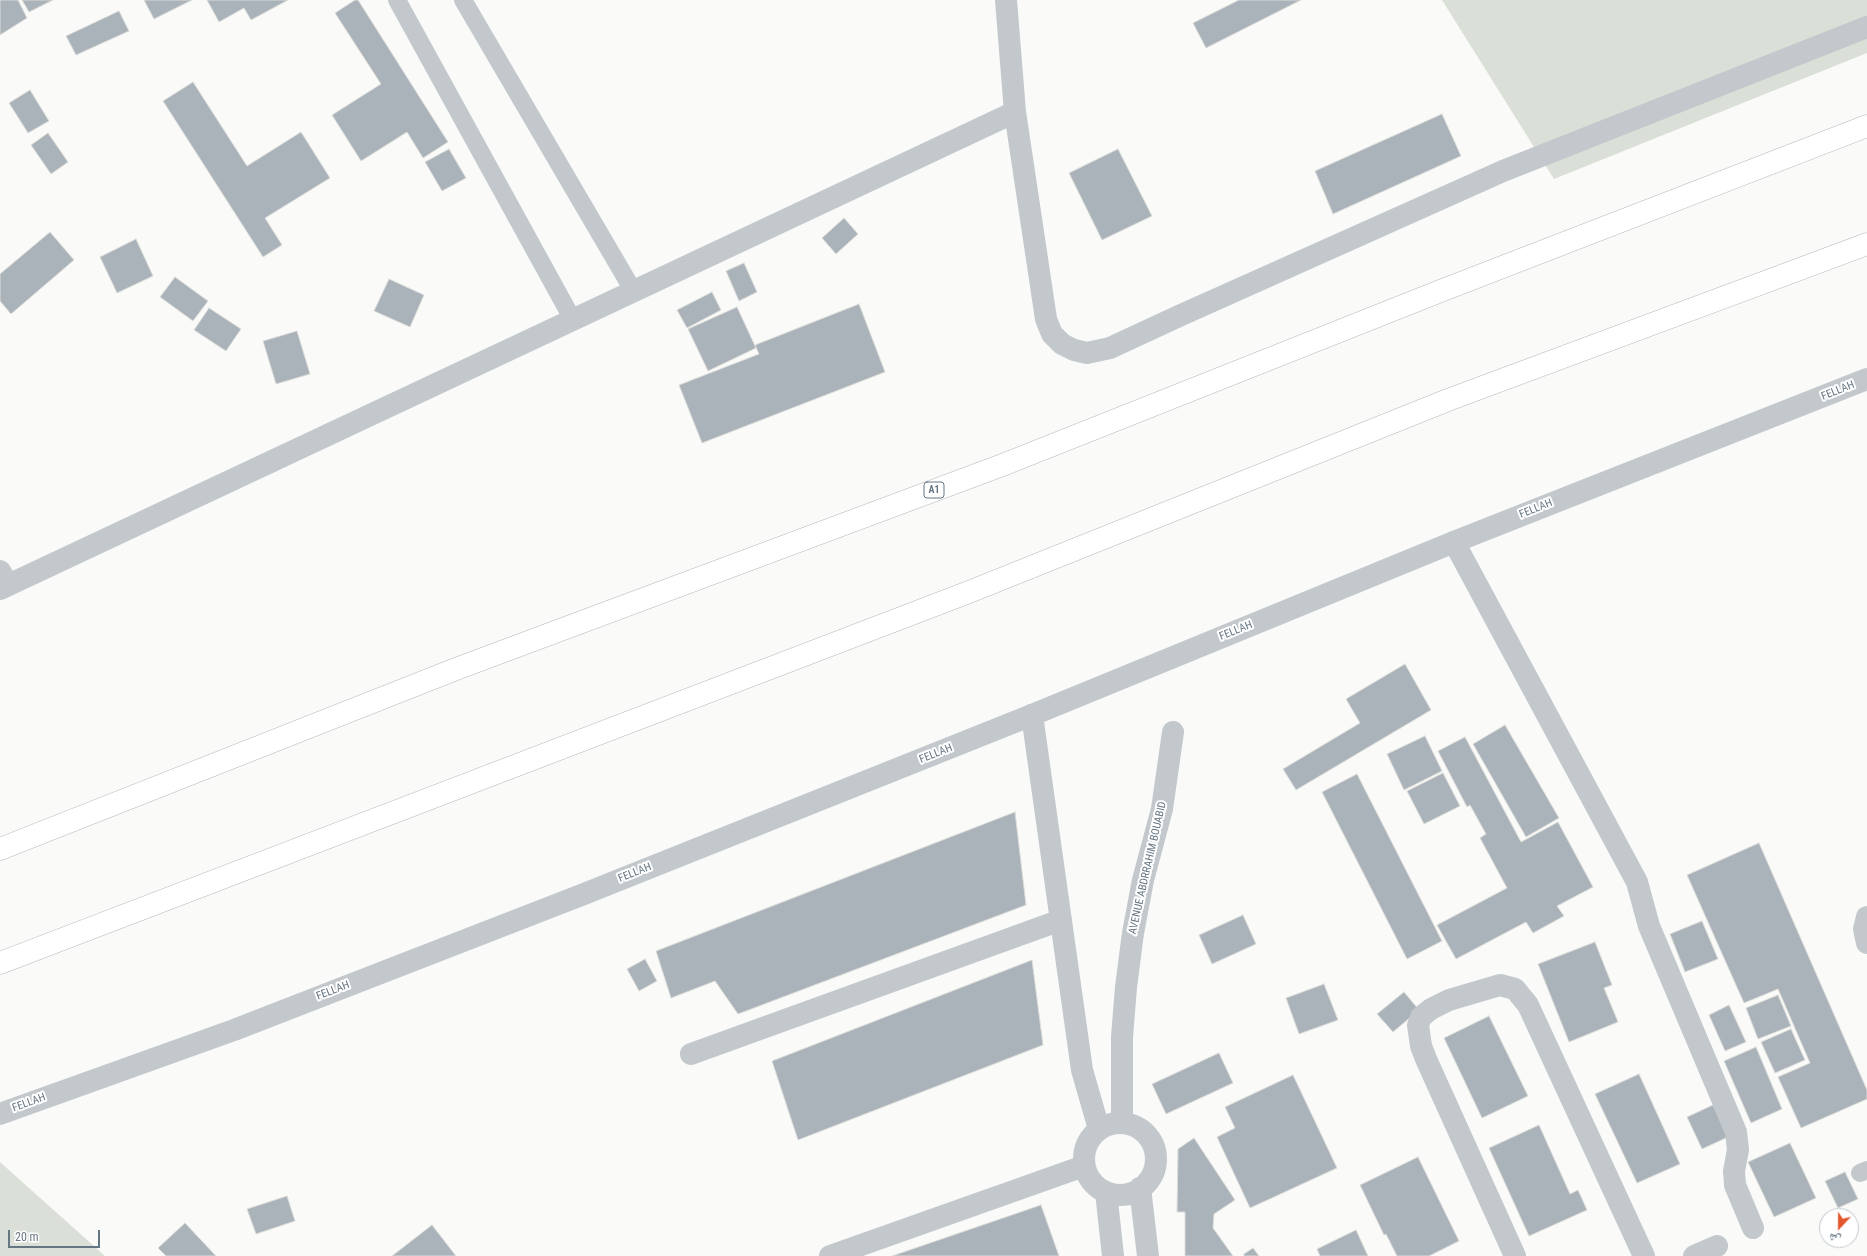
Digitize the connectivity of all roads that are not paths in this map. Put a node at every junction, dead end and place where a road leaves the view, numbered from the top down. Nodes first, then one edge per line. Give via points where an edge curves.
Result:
1 (397, 0) edge
2 (463, 0) edge
3 (1006, 0) edge
4 (1867, 27) edge
5 (1015, 112) junction
6 (1867, 126) edge
7 (1867, 244) edge
8 (634, 292) junction
9 (572, 320) junction
10 (1867, 379) edge
11 (1454, 542) junction
12 (3, 582) edge
13 (1032, 716) junction
14 (1173, 732) dead end
15 (0, 849) edge
16 (1867, 917) edge
17 (1061, 920) junction
18 (1867, 943) edge
19 (0, 963) edge
20 (691, 1054) dead end
21 (0, 1114) edge
22 (1122, 1123) junction
23 (1099, 1129) junction
24 (1084, 1166) junction
25 (1140, 1188) junction
26 (1106, 1192) junction
27 (1753, 1228) dead end
28 (1717, 1246) dead end
29 (830, 1256) edge
30 (1113, 1256) edge
31 (1148, 1256) edge
32 (1515, 1256) edge
33 (1644, 1256) edge
34 (1694, 1256) edge

1 - 9 lane
2 - 8 lane
3 - 5 street
4 - 5 street via 1503,171 1110,348 1087,353 1062,344 1052,334 1046,320
5 - 8 street
6 - 15 highway, A1 via 1443,290 1005,464 456,669
7 - 19 highway via 1448,400 962,594
8 - 9 street
9 - 12 street
10 - 11 street, FELLAH
11 - 13 street, FELLAH
11 - 27 street via 1636,882 1649,926 1736,1132 1738,1150 1734,1171 1735,1185
13 - 17 street
13 - 21 street, FELLAH via 241,1027
14 - 22 street, AVENUE ABDRRAHIM BOUABID via 1162,809 1143,880 1132,941 1122,1037
16 - 18 street via 1864,929
17 - 20 street
17 - 23 street via 1082,1070
22 - 23 street via 1112,1123
22 - 25 street via 1140,1128 1149,1138 1155,1151 1155,1165 1150,1178
23 - 24 street via 1089,1138 1084,1152
24 - 26 street via 1088,1177
24 - 29 street
25 - 26 street via 1118,1195
25 - 31 street
26 - 30 street
28 - 34 street
32 - 33 street via 1426,1059 1418,1025 1421,1017 1437,1006 1500,985 1515,989 1528,1005

